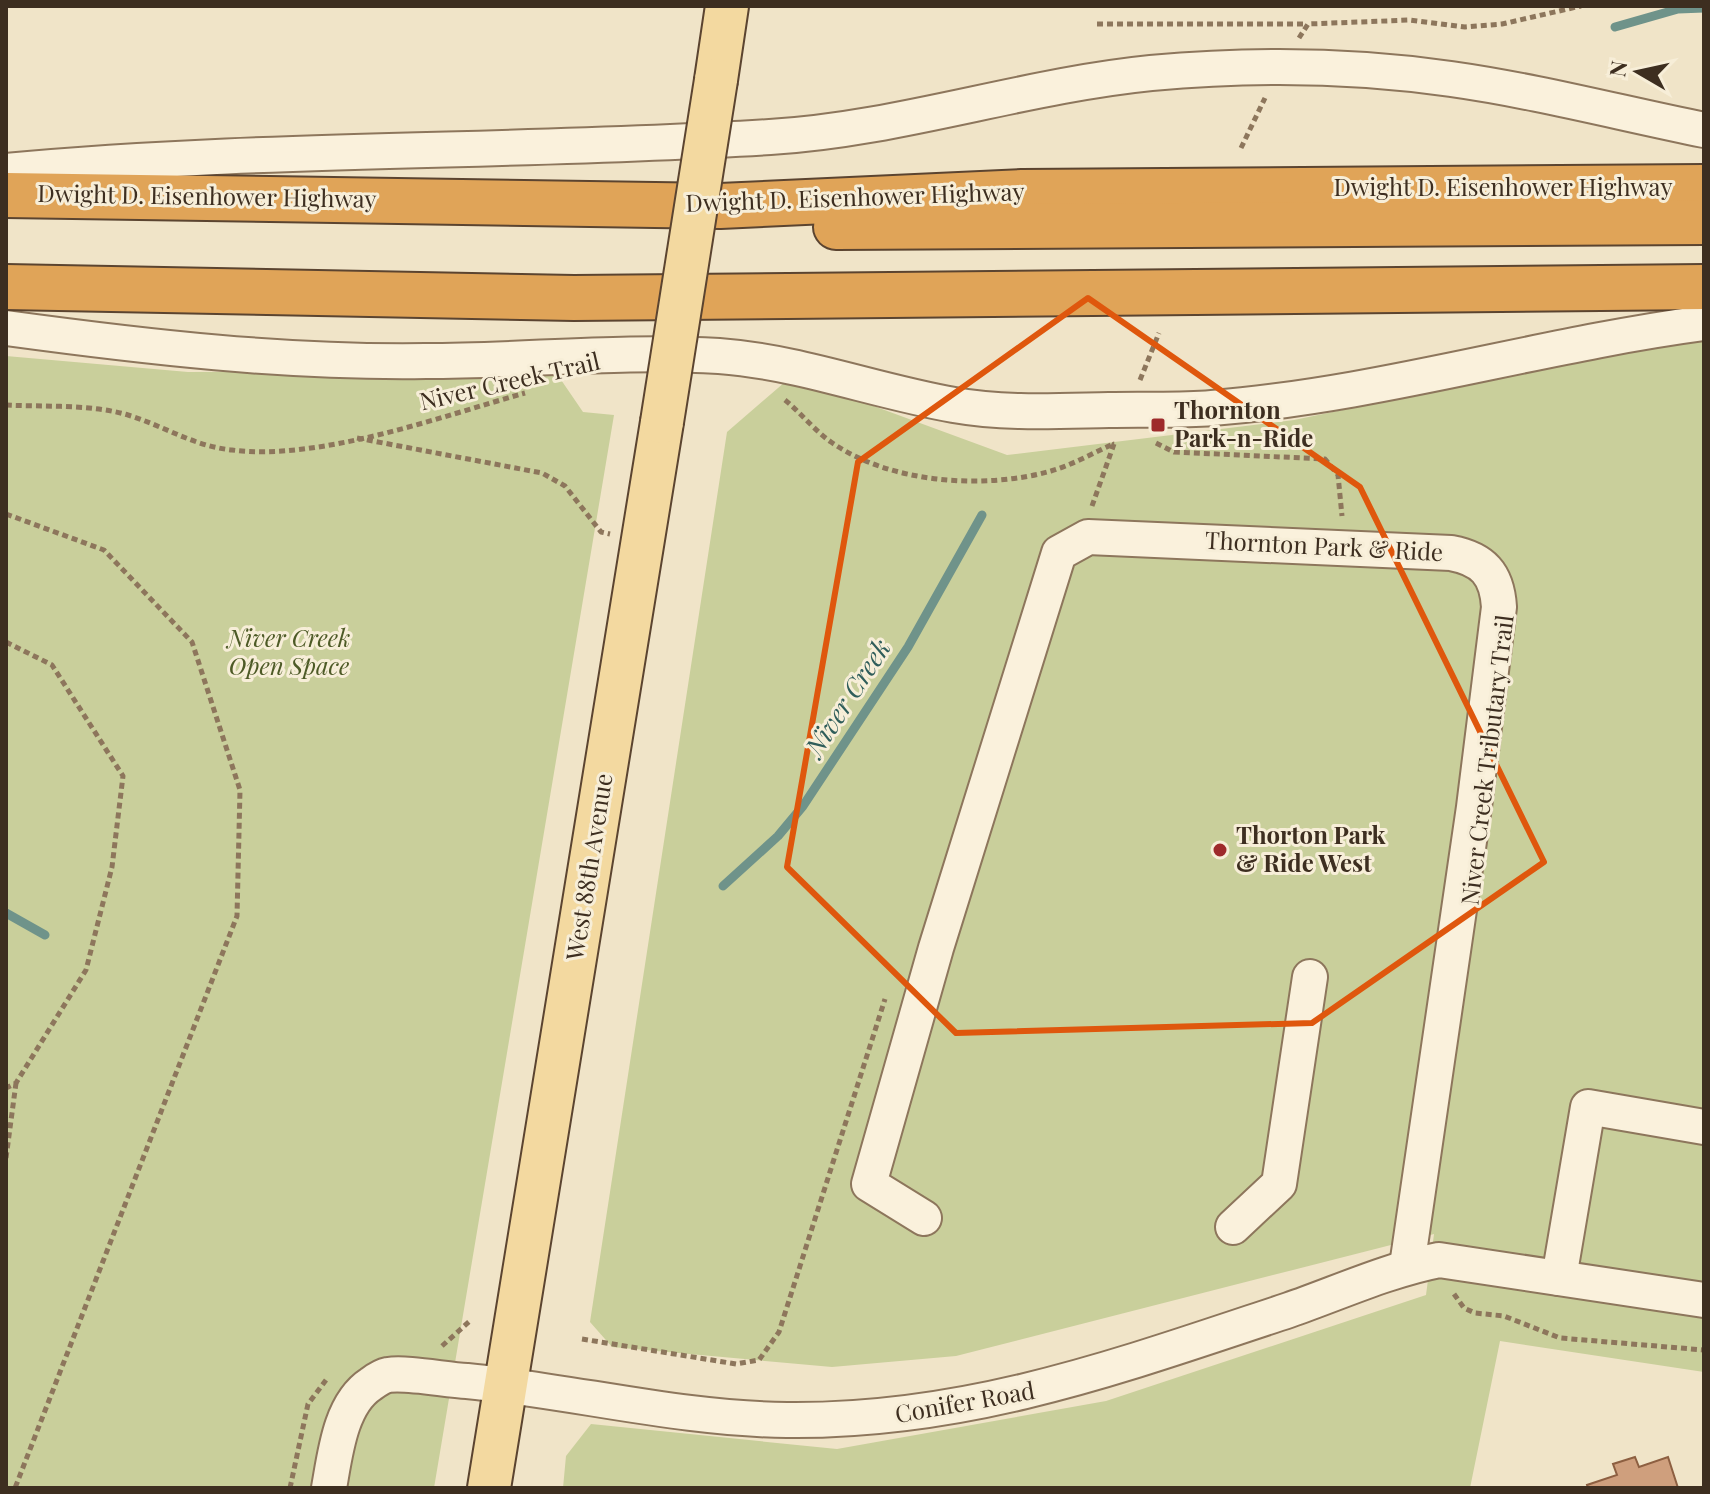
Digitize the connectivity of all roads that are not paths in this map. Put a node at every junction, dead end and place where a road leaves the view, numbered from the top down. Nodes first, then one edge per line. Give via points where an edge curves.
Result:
1 (727, 6) edge
2 (1704, 130) edge
3 (6, 171) edge
4 (1704, 187) edge
5 (6, 195) edge
6 (720, 206) junction
7 (1704, 222) edge
8 (6, 287) edge
9 (1704, 287) edge
10 (1704, 323) edge
11 (6, 328) edge
12 (1310, 977) dead end
13 (1704, 1127) edge
14 (924, 1218) dead end
15 (1233, 1227) dead end
16 (1407, 1266) junction
17 (1559, 1278) junction
18 (1704, 1300) edge
19 (505, 1385) junction
20 (329, 1488) edge
21 (489, 1488) edge

1 - 19 main road, West 88th Avenue, bridge
2 - 3 street via 1450,79 1366,71 1231,69 1088,81 811,134 172,158
4 - 6 highway, Dwight D. Eisenhower Highway via 1022,192
5 - 6 highway, Dwight D. Eisenhower Highway
6 - 7 highway via 836,227 893,228
8 - 9 highway via 590,298
10 - 11 street via 1245,405 1043,411 959,406 817,370 725,357 323,360 150,347
12 - 15 street via 1279,1184
13 - 17 street via 1588,1107
14 - 16 street, Thornton Park & Ride via 869,1184 1059,553 1088,537 1428,551 1468,556 1494,576 1497,639
16 - 17 street, Conifer Road via 1452,1261
16 - 19 street, Conifer Road via 1087,1377 921,1412 831,1420 744,1419
17 - 18 street, Conifer Road
19 - 20 street, Conifer Road via 388,1375 368,1385 352,1404 338,1439
19 - 21 main road, West 88th Avenue

